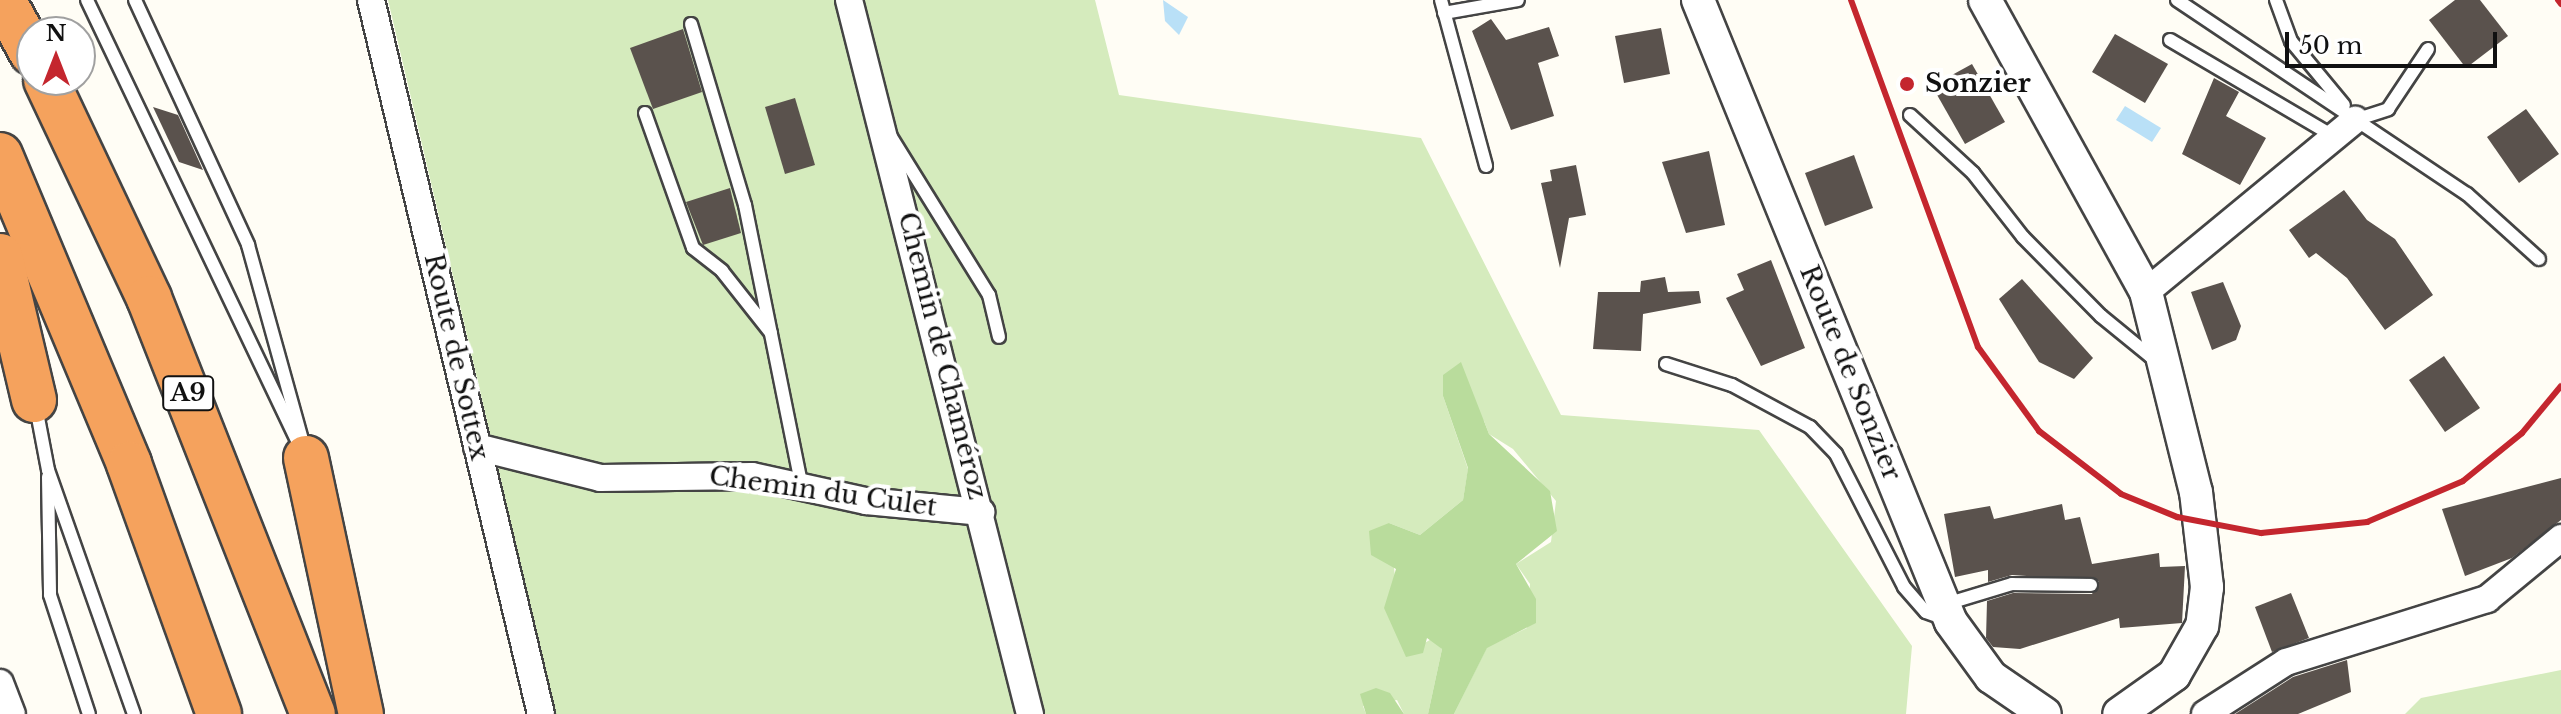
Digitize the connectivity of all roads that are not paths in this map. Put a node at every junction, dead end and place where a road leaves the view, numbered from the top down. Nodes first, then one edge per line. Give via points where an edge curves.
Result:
1 (3, 0) edge
2 (87, 0) edge
3 (135, 0) edge
4 (371, 0) edge
5 (849, 0) edge
6 (1441, 0) edge
7 (1518, 0) edge
8 (1698, 0) edge
9 (1985, 0) edge
10 (2177, 0) edge
11 (2276, 0) edge
12 (1444, 13) junction
13 (16, 24) edge
14 (691, 24) dead end
15 (2170, 40) dead end
16 (2428, 49) dead end
17 (54, 96) edge
18 (645, 113) dead end
19 (1910, 115) dead end
20 (878, 118) junction
21 (2346, 130) junction
22 (0, 155) edge
23 (1486, 166) dead end
24 (0, 256) edge
25 (2539, 259) dead end
26 (2146, 292) junction
27 (771, 333) junction
28 (999, 337) dead end
29 (2162, 339) junction
30 (1666, 364) dead end
31 (34, 400) joint
32 (477, 447) junction
33 (306, 458) junction
34 (48, 470) junction
35 (802, 487) junction
36 (981, 512) junction
37 (2561, 538) edge
38 (2091, 585) dead end
39 (1947, 614) junction
40 (0, 683) edge
41 (12, 714) edge
42 (89, 714) edge
43 (134, 714) edge
44 (219, 714) edge
45 (313, 714) edge
46 (361, 714) edge
47 (541, 714) edge
48 (1030, 714) edge
49 (2045, 714) edge
50 (2119, 714) edge
51 (2205, 714) edge

1 - 13 highway
2 - 33 lane
3 - 33 lane via 248,245
4 - 32 street, Route de Sottex
5 - 20 street, Chemin de Chaméroz
6 - 12 lane
7 - 12 lane
8 - 39 street, Route de Sonzier
9 - 26 street
10 - 21 lane
11 - 21 lane via 2291,41
12 - 23 lane
14 - 27 lane via 745,205
15 - 21 lane
16 - 21 lane via 2388,109
17 - 45 highway, A9 via 149,298
18 - 27 lane via 693,248 722,271
19 - 29 lane via 1973,173 2023,237 2101,316 2150,356
20 - 28 lane via 969,258 989,295
20 - 36 street, Chemin de Chaméroz
21 - 25 lane via 2467,194
21 - 26 street
22 - 44 highway via 129,464
24 - 31 highway
26 - 29 street
27 - 35 lane
29 - 50 street via 2196,492 2206,611 2196,644 2174,675
30 - 39 lane via 1732,385 1810,427 1836,454 1904,587 1926,612
31 - 34 lane
32 - 35 street, Chemin du Culet via 600,478 752,476
32 - 47 street, Route de Sottex
33 - 46 highway
34 - 42 lane via 49,587
34 - 43 lane
35 - 36 street, Chemin du Culet
36 - 48 street, Chemin de Chaméroz
37 - 51 street via 2487,599 2286,662
38 - 39 lane via 2012,584
39 - 49 street, Route de Sonzier via 1991,677
40 - 41 street

